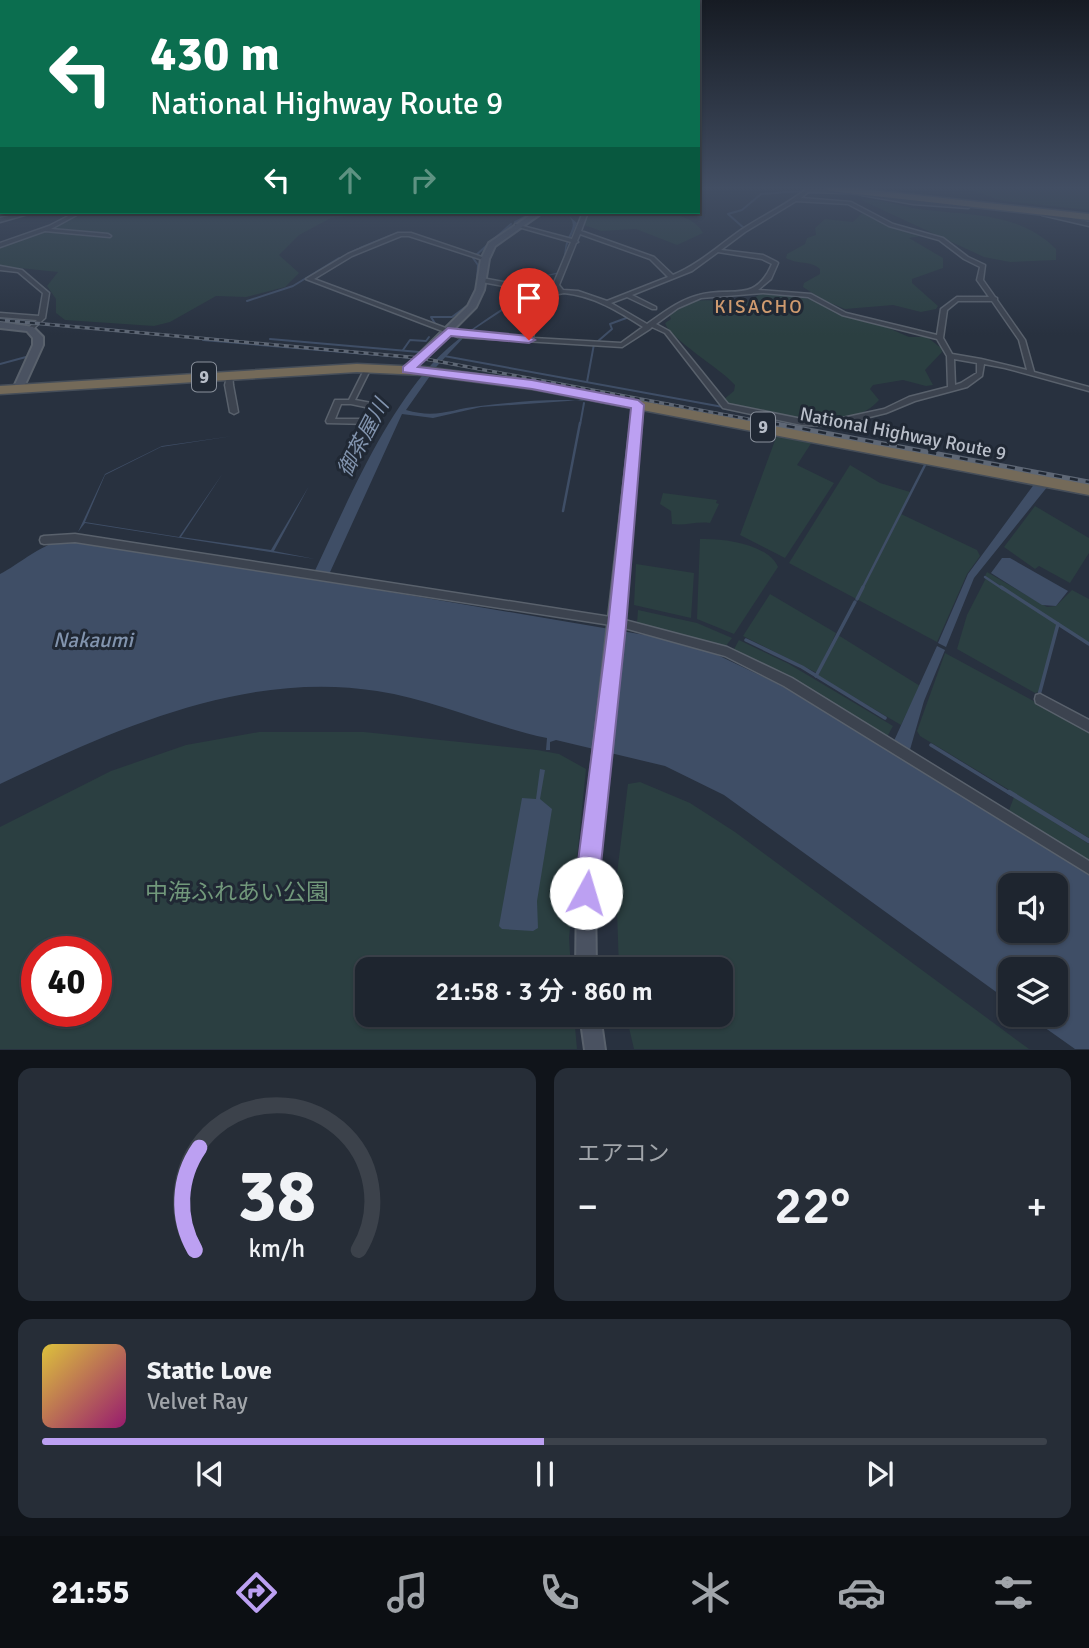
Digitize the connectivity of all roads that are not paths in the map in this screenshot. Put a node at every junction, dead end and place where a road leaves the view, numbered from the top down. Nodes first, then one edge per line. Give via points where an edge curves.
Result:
1 (24, 237) edge
2 (393, 237) edge
3 (410, 237) edge
4 (501, 237) edge
5 (554, 237) edge
6 (574, 237) edge
7 (592, 237) edge
8 (736, 237) edge
9 (934, 237) edge
10 (570, 242) junction
11 (0, 245) edge
12 (719, 251) junction
13 (485, 259) junction
14 (0, 268) edge
15 (672, 277) junction
16 (482, 280) junction
17 (560, 290) junction
18 (753, 291) junction
19 (551, 293) junction
20 (627, 295) junction
21 (995, 299) junction
22 (609, 302) junction
23 (654, 308) dead end
24 (0, 315) edge
25 (42, 318) junction
26 (651, 326) junction
27 (1, 327) edge
28 (30, 329) junction
29 (448, 332) junction
30 (940, 338) junction
31 (529, 340) junction
32 (950, 356) junction
33 (981, 362) junction
34 (368, 368) junction
35 (408, 370) junction
36 (1031, 373) junction
37 (230, 375) junction
38 (952, 388) junction
39 (18, 389) junction
40 (1089, 389) edge
41 (0, 390) edge
42 (351, 402) junction
43 (638, 405) junction
44 (234, 412) dead end
45 (1089, 489) edge
46 (44, 540) dead end
47 (617, 624) junction
48 (1040, 699) dead end
49 (1089, 726) edge
50 (1089, 868) edge
51 (586, 957) edge
52 (592, 1027) edge
53 (595, 1049) edge

1 - 11 street
2 - 29 street via 309,279
3 - 13 street
4 - 13 street
5 - 10 street
6 - 10 street
7 - 15 street via 652,258
8 - 12 street
9 - 21 street via 984,267 980,280
10 - 17 street via 556,285
12 - 15 street
12 - 18 street via 775,262 769,278
13 - 16 street
14 - 25 street via 20,271 42,287 47,302
15 - 20 street
16 - 19 street
16 - 29 street via 474,303
17 - 19 street
17 - 22 street
18 - 26 street via 700,296
18 - 30 street via 809,295 844,314
19 - 31 street via 533,323
20 - 22 street
20 - 23 street
21 - 30 street via 951,301 942,312
21 - 36 street via 1023,343
22 - 26 street
24 - 25 street
25 - 28 street
26 - 31 street via 622,345
26 - 38 street via 667,332 717,398 732,408 827,424 877,414
27 - 28 street
28 - 39 street via 38,337 38,345
29 - 31 street
29 - 35 street
30 - 32 street
32 - 33 street
32 - 38 street
33 - 36 street
33 - 38 street via 978,378
34 - 35 highway, National Highway Route 9 / 9
34 - 37 highway, National Highway Route 9 / 9
34 - 42 street
35 - 43 highway, National Highway Route 9 / 9 via 532,385
36 - 40 street
37 - 39 highway, National Highway Route 9 / 9
37 - 44 street
39 - 41 highway, National Highway Route 9 / 9
42 - 42 street via 374,406 369,422 330,421 337,403
43 - 45 highway, National Highway Route 9 / 9
43 - 47 street
46 - 47 street via 75,538
47 - 50 street via 727,652 788,682
47 - 51 street via 586,893
48 - 49 street
52 - 53 street

